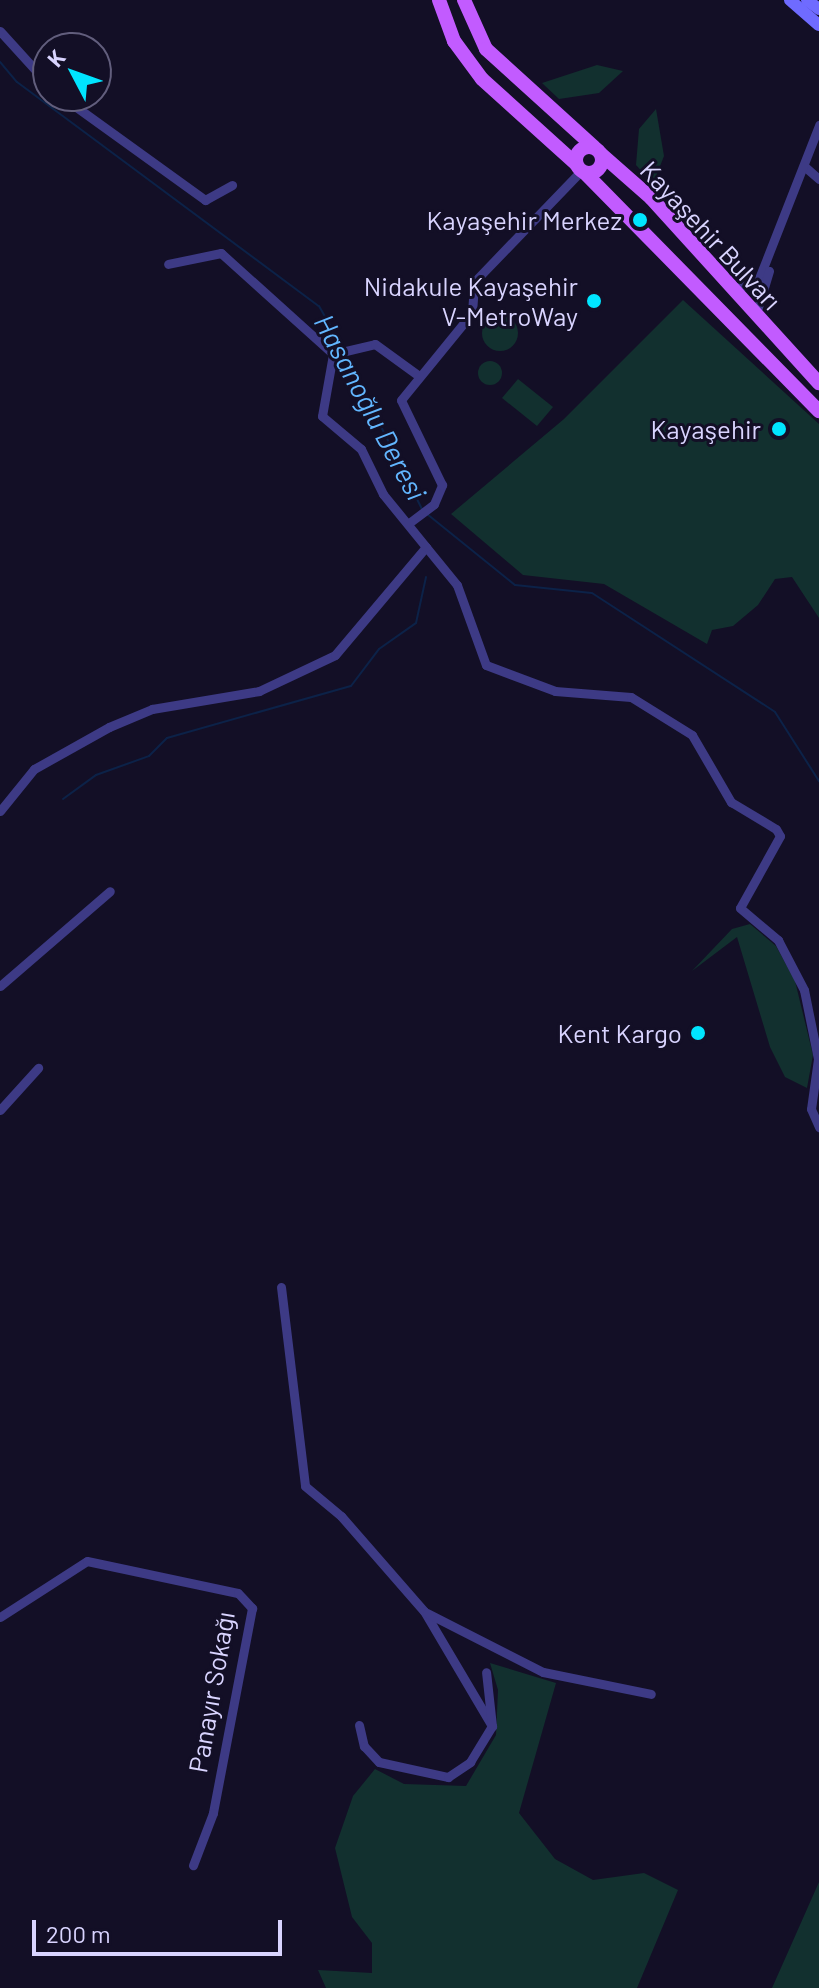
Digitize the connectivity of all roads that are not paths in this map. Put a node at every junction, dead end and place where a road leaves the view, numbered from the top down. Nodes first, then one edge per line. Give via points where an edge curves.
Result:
1 (439, 0) edge
2 (464, 0) edge
3 (790, 0) edge
4 (807, 0) edge
5 (819, 9) edge
6 (819, 25) edge
7 (0, 31) edge
8 (32, 66) edge
9 (510, 72) junction
10 (488, 86) junction
11 (83, 112) edge
12 (819, 125) edge
13 (819, 141) edge
14 (598, 151) junction
15 (806, 168) junction
16 (581, 169) junction
17 (819, 179) edge
18 (232, 185) dead end
19 (168, 264) dead end
20 (728, 288) junction
21 (756, 319) junction
22 (340, 351) junction
23 (419, 376) junction
24 (819, 383) edge
25 (819, 411) edge
26 (414, 520) junction
27 (426, 547) junction
28 (0, 811) edge
29 (110, 891) dead end
30 (0, 986) edge
31 (38, 1068) dead end
32 (0, 1110) edge
33 (819, 1127) edge
34 (281, 1287) dead end
35 (424, 1611) junction
36 (0, 1617) edge
37 (486, 1672) dead end
38 (651, 1694) dead end
39 (359, 1725) dead end
40 (492, 1726) junction
41 (193, 1865) dead end

1 - 10 main road, Kayaşehir Bulvarı via 454,41
2 - 9 main road, Kayaşehir Bulvarı via 486,49
3 - 6 street
4 - 5 street
7 - 8 street
9 - 10 main road via 506,88
9 - 14 main road, Kayaşehir Bulvarı
10 - 16 main road, Kayaşehir Bulvarı
11 - 18 street via 205,200
12 - 15 street
13 - 15 street
14 - 16 main road, Kayaşehir Bulvarı via 598,170
14 - 16 main road via 579,151
14 - 20 main road, Kayaşehir Bulvarı via 651,198
15 - 17 street
15 - 20 street via 758,281 748,289
15 - 21 street
16 - 23 street via 474,282 472,313
16 - 25 main road, Kayaşehir Bulvarı
19 - 22 street via 221,253
20 - 21 main road, Kayaşehir Bulvarı
21 - 24 main road, Kayaşehir Bulvarı
22 - 23 street via 385,347
22 - 26 street via 322,416 361,449 383,494
23 - 26 street via 401,408 442,485 434,504
26 - 27 street
27 - 28 street via 335,655 259,691 152,709 109,727 34,769
27 - 33 street via 457,585 486,665 555,691 631,697 692,735 731,802 776,829 780,836 740,908 778,940 804,990 815,1035 811,1109
29 - 30 street
31 - 32 street
34 - 35 street via 305,1486 341,1516
35 - 38 street via 543,1672
35 - 40 street
36 - 41 street, Panayır Sokağı via 87,1561 238,1593 252,1608 213,1813
37 - 40 street
39 - 40 street via 364,1746 379,1762 435,1779 470,1762

